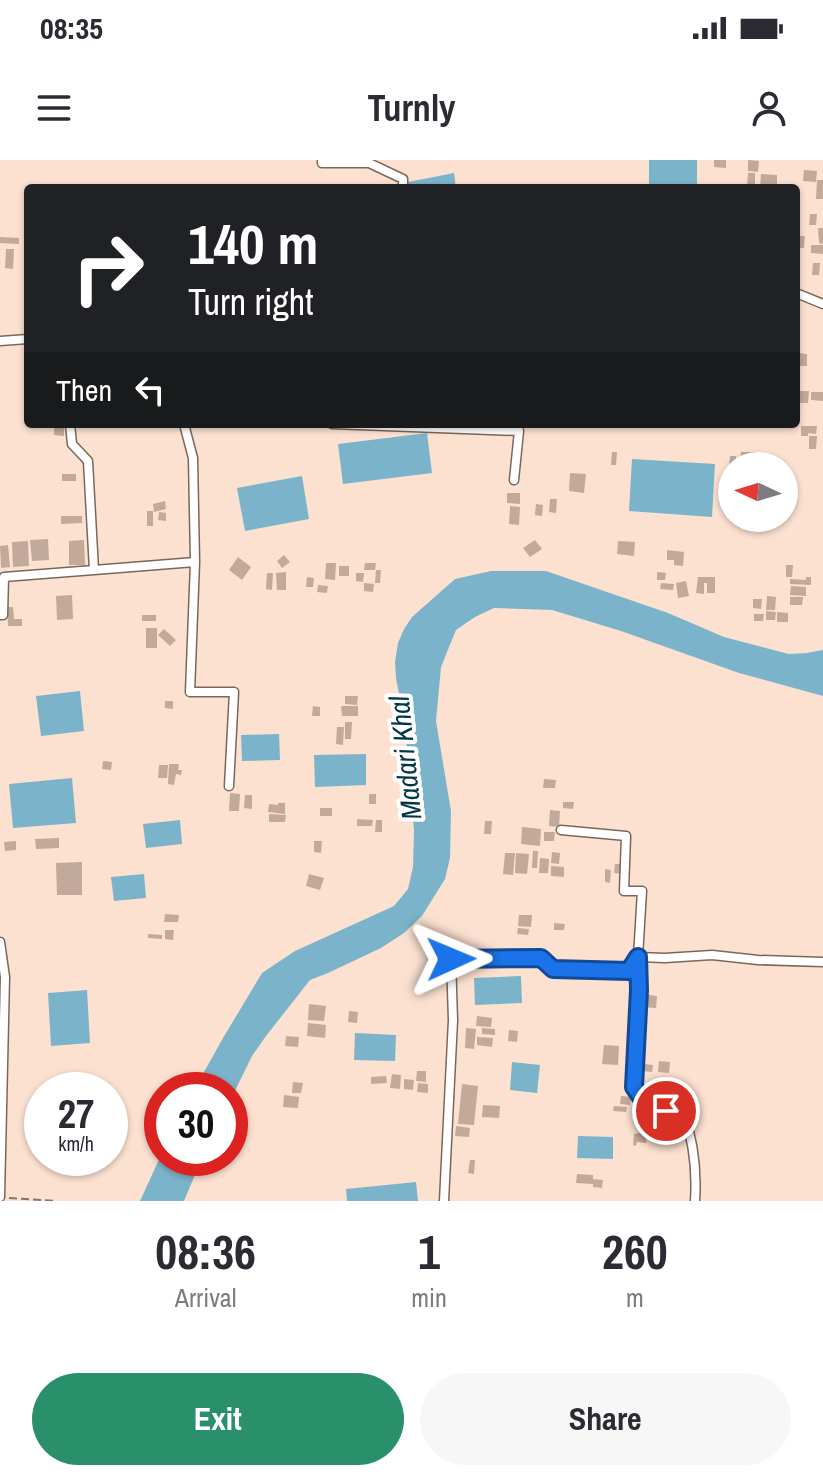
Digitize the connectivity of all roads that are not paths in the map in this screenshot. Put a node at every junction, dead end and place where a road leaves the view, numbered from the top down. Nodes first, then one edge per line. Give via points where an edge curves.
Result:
1 (322, 160) edge
2 (403, 184) edge
3 (800, 295) edge
4 (823, 304) edge
5 (24, 339) edge
6 (0, 341) edge
7 (70, 428) edge
8 (185, 428) edge
9 (439, 428) edge
10 (514, 480) dead end
11 (195, 562) junction
12 (94, 570) junction
13 (0, 615) edge
14 (229, 786) dead end
15 (561, 830) dead end
16 (0, 942) edge
17 (638, 957) junction
18 (823, 962) edge
19 (2, 1014) edge
20 (0, 1197) edge
21 (444, 1201) edge
22 (695, 1201) edge

1 - 2 street via 369,163 403,179
3 - 4 street
5 - 6 street
7 - 12 street via 72,444 88,461
8 - 11 street via 193,458
9 - 10 street via 519,431
11 - 12 street
11 - 14 street via 190,692 234,692
12 - 13 street via 4,577
15 - 17 street via 626,836 624,891 642,891
16 - 19 street via 5,977
17 - 18 street
17 - 21 street via 629,971 553,969 541,958 451,959
17 - 22 street via 634,1087 650,1110 683,1111
19 - 20 street

